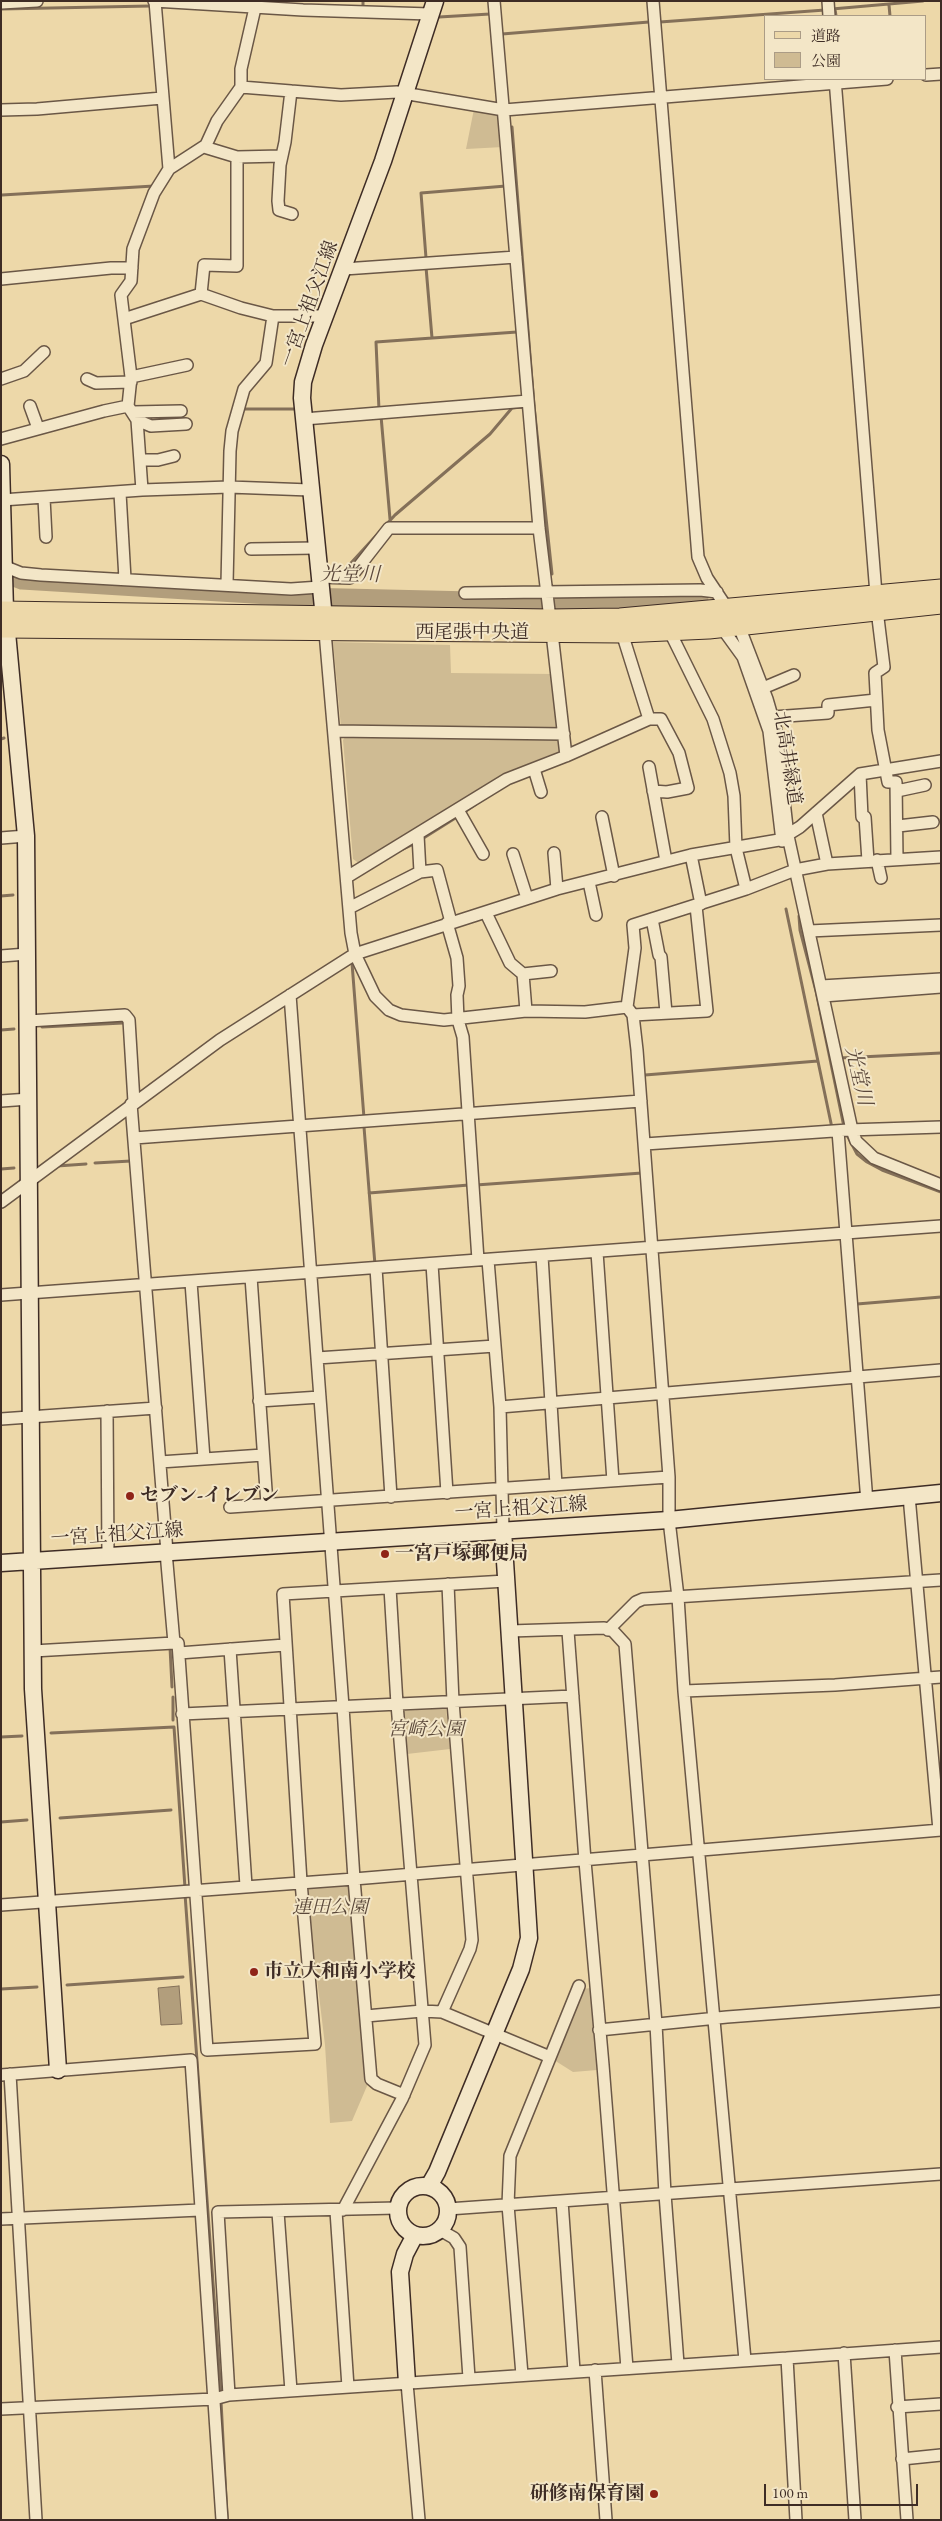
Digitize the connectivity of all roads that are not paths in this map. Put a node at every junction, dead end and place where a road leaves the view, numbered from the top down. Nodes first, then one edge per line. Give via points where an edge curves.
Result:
1 (37, 1) edge
2 (155, 1) edge
3 (494, 1) edge
4 (653, 1) edge
5 (828, 1) edge
6 (1, 3) edge
7 (222, 3) edge
8 (330, 6) edge
9 (397, 7) edge
10 (255, 8) junction
11 (433, 8) edge
12 (829, 15) edge
13 (941, 74) edge
14 (927, 75) edge
15 (861, 80) edge
16 (835, 81) edge
17 (241, 87) junction
18 (291, 91) junction
19 (404, 93) junction
20 (661, 97) junction
21 (162, 98) junction
22 (1, 110) edge
23 (504, 110) junction
24 (204, 146) junction
25 (282, 156) junction
26 (237, 157) junction
27 (169, 169) junction
28 (292, 214) dead end
29 (516, 257) junction
30 (132, 268) junction
31 (344, 269) junction
32 (1, 278) edge
33 (201, 294) junction
34 (273, 316) junction
35 (325, 316) junction
36 (124, 319) junction
37 (44, 352) dead end
38 (187, 365) dead end
39 (1, 379) edge
40 (87, 379) dead end
41 (131, 380) junction
42 (528, 401) junction
43 (30, 406) dead end
44 (181, 411) dead end
45 (133, 413) junction
46 (304, 419) junction
47 (186, 424) dead end
48 (38, 428) junction
49 (1, 439) edge
50 (174, 456) dead end
51 (141, 460) junction
52 (1, 464) edge
53 (229, 487) junction
54 (142, 490) junction
55 (310, 490) junction
56 (120, 493) junction
57 (44, 498) junction
58 (2, 500) edge
59 (539, 528) junction
60 (46, 537) dead end
61 (316, 548) junction
62 (251, 549) dead end
63 (3, 573) edge
64 (125, 579) junction
65 (227, 584) junction
66 (941, 589) edge
67 (717, 592) junction
68 (465, 593) dead end
69 (322, 601) junction
70 (877, 602) junction
71 (941, 604) edge
72 (730, 609) junction
73 (548, 610) junction
74 (4, 619) edge
75 (731, 627) junction
76 (670, 632) junction
77 (622, 633) junction
78 (794, 675) dead end
79 (764, 688) junction
80 (876, 700) junction
81 (773, 718) junction
82 (649, 719) junction
83 (334, 731) junction
84 (564, 734) junction
85 (566, 756) junction
86 (941, 762) edge
87 (910, 766) junction
88 (649, 767) dead end
89 (534, 769) junction
90 (886, 770) junction
91 (860, 774) junction
92 (653, 791) junction
93 (897, 791) junction
94 (541, 792) dead end
95 (458, 810) junction
96 (816, 813) junction
97 (602, 818) dead end
98 (932, 822) dead end
99 (898, 826) junction
100 (418, 835) junction
101 (26, 836) junction
102 (785, 837) junction
103 (1, 838) edge
104 (736, 848) junction
105 (554, 853) dead end
106 (483, 854) dead end
107 (514, 854) dead end
108 (691, 855) junction
109 (941, 857) edge
110 (897, 859) junction
111 (666, 861) junction
112 (873, 861) junction
113 (827, 864) junction
114 (420, 872) junction
115 (791, 872) junction
116 (614, 876) junction
117 (347, 877) junction
118 (881, 878) dead end
119 (589, 882) junction
120 (557, 889) junction
121 (746, 889) junction
122 (527, 898) junction
123 (698, 905) junction
124 (349, 908) junction
125 (486, 913) junction
126 (596, 915) dead end
127 (652, 919) junction
128 (449, 922) junction
129 (941, 925) edge
130 (809, 931) junction
131 (27, 954) junction
132 (355, 954) junction
133 (1, 956) edge
134 (551, 971) dead end
135 (523, 974) junction
136 (941, 979) edge
137 (941, 987) edge
138 (822, 991) junction
139 (290, 995) junction
140 (526, 1011) junction
141 (630, 1011) junction
142 (666, 1013) junction
143 (458, 1020) junction
144 (28, 1021) junction
145 (29, 1099) junction
146 (1, 1101) edge
147 (641, 1101) junction
148 (133, 1103) junction
149 (467, 1115) junction
150 (299, 1126) junction
151 (941, 1127) edge
152 (845, 1131) junction
153 (134, 1138) junction
154 (645, 1144) junction
155 (30, 1182) junction
156 (941, 1185) edge
157 (1, 1202) edge
158 (941, 1226) edge
159 (847, 1232) junction
160 (652, 1248) junction
161 (597, 1252) junction
162 (542, 1256) junction
163 (483, 1260) junction
164 (432, 1264) junction
165 (376, 1268) junction
166 (310, 1273) junction
167 (251, 1277) junction
168 (191, 1282) junction
169 (146, 1285) junction
170 (30, 1292) junction
171 (1, 1295) edge
172 (495, 1346) junction
173 (438, 1350) junction
174 (382, 1353) junction
175 (317, 1358) junction
176 (941, 1370) edge
177 (858, 1377) junction
178 (662, 1393) junction
179 (320, 1397) junction
180 (607, 1398) junction
181 (259, 1401) junction
182 (551, 1402) junction
183 (500, 1407) junction
184 (156, 1408) junction
185 (107, 1411) junction
186 (31, 1417) junction
187 (1, 1418) edge
188 (263, 1456) junction
189 (204, 1459) junction
190 (160, 1462) junction
191 (669, 1477) junction
192 (614, 1481) junction
193 (556, 1485) junction
194 (502, 1489) junction
195 (941, 1493) edge
196 (447, 1494) junction
197 (391, 1496) junction
198 (909, 1496) junction
199 (328, 1500) junction
200 (867, 1502) junction
201 (267, 1504) junction
202 (230, 1507) dead end
203 (669, 1520) junction
204 (503, 1530) junction
205 (330, 1541) junction
206 (167, 1552) junction
207 (108, 1556) junction
208 (32, 1561) junction
209 (1, 1563) edge
210 (506, 1580) junction
211 (941, 1580) edge
212 (916, 1582) junction
213 (448, 1584) junction
214 (390, 1588) junction
215 (334, 1591) junction
216 (678, 1597) junction
217 (608, 1630) junction
218 (510, 1631) junction
219 (568, 1631) junction
220 (285, 1645) junction
221 (176, 1648) junction
222 (230, 1649) junction
223 (33, 1651) junction
224 (941, 1677) edge
225 (925, 1678) junction
226 (684, 1691) junction
227 (573, 1696) junction
228 (513, 1699) junction
229 (453, 1702) junction
230 (397, 1704) junction
231 (343, 1707) junction
232 (289, 1710) junction
233 (234, 1712) junction
234 (182, 1714) junction
235 (940, 1830) edge
236 (698, 1849) junction
237 (641, 1854) junction
238 (584, 1860) junction
239 (525, 1865) junction
240 (466, 1870) junction
241 (410, 1874) junction
242 (354, 1879) junction
243 (301, 1882) junction
244 (246, 1886) junction
245 (188, 1892) junction
246 (48, 1902) junction
247 (1, 1905) edge
248 (579, 1986) dead end
249 (941, 2001) edge
250 (422, 2011) junction
251 (442, 2012) junction
252 (366, 2016) junction
253 (713, 2019) junction
254 (656, 2024) junction
255 (599, 2030) junction
256 (494, 2035) junction
257 (550, 2057) junction
258 (58, 2070) junction
259 (6, 2074) edge
260 (404, 2094) junction
261 (941, 2174) edge
262 (429, 2186) junction
263 (728, 2189) junction
264 (665, 2194) junction
265 (613, 2198) junction
266 (562, 2201) junction
267 (508, 2205) junction
268 (397, 2208) junction
269 (448, 2209) junction
270 (200, 2210) junction
271 (340, 2211) junction
272 (278, 2212) junction
273 (19, 2218) junction
274 (1, 2219) edge
275 (440, 2230) junction
276 (415, 2235) junction
277 (941, 2347) edge
278 (895, 2350) junction
279 (844, 2353) junction
280 (787, 2358) junction
281 (745, 2360) junction
282 (678, 2364) junction
283 (627, 2368) junction
284 (595, 2370) junction
285 (574, 2371) junction
286 (522, 2375) junction
287 (469, 2378) junction
288 (407, 2384) junction
289 (348, 2387) junction
290 (291, 2391) junction
291 (221, 2397) junction
292 (941, 2404) edge
293 (30, 2407) junction
294 (897, 2407) junction
295 (1, 2408) edge
296 (941, 2455) edge
297 (902, 2459) junction
298 (36, 2520) edge
299 (222, 2520) edge
300 (419, 2520) edge
301 (606, 2520) edge
302 (796, 2520) edge
303 (855, 2520) edge
304 (907, 2520) edge

1 - 6 street
2 - 7 street
2 - 21 street
3 - 23 street
4 - 20 street
5 - 12 street
7 - 10 street
8 - 9 street
8 - 10 street
9 - 11 street
10 - 17 street via 242,62
11 - 19 main road, 一宮上祖父江線
13 - 14 street
15 - 16 street
16 - 20 street
16 - 70 street
17 - 18 street
17 - 24 street via 216,121
18 - 19 street via 341,95
18 - 25 street
19 - 23 street
19 - 31 main road, 一宮上祖父江線
20 - 23 street
20 - 67 street via 698,557
21 - 22 street
21 - 27 street
23 - 29 street
24 - 26 street
24 - 27 street
25 - 26 street
25 - 28 street via 279,210
26 - 33 street via 237,266 204,265
27 - 30 street via 154,193 137,235
29 - 31 street
29 - 42 street
30 - 32 street
30 - 36 street via 131,281 121,295
31 - 35 main road, 一宮上祖父江線
33 - 34 street
33 - 36 street
34 - 35 street
34 - 53 street via 266,363 244,389 232,431
35 - 46 main road, 一宮上祖父江線 via 304,382
36 - 41 street
37 - 39 street via 24,371
38 - 41 street
40 - 41 street via 96,383
41 - 45 street
42 - 46 street
42 - 59 street
43 - 48 street
44 - 45 street
45 - 47 street via 151,426
45 - 48 street
45 - 51 street
46 - 55 main road, 一宮上祖父江線
48 - 49 street
50 - 51 street
51 - 54 street
52 - 58 main road, 一宮上祖父江線
53 - 54 street
53 - 55 street
53 - 65 street
54 - 56 street
55 - 61 main road, 一宮上祖父江線
56 - 57 street
56 - 64 street
57 - 58 street
57 - 60 street
58 - 63 main road, 一宮上祖父江線
59 - 69 street via 389,528 350,578
59 - 73 street
61 - 62 street
61 - 69 main road, 一宮上祖父江線
63 - 64 street
63 - 74 main road, 一宮上祖父江線
64 - 65 street
65 - 69 street via 291,589
66 - 70 main road, 西尾張中央道
67 - 72 street
67 - 73 street via 700,590
68 - 73 street
69 - 73 main road, 西尾張中央道
69 - 74 main road, 西尾張中央道
69 - 83 street
70 - 71 main road, 西尾張中央道
70 - 72 main road, 西尾張中央道
70 - 75 main road, 西尾張中央道
70 - 80 street via 884,667 875,674
72 - 73 main road, 西尾張中央道 via 656,616
72 - 75 street
73 - 77 main road, 西尾張中央道
73 - 84 street
74 - 101 main road, 一宮上祖父江線
75 - 76 main road, 西尾張中央道
75 - 79 street
75 - 102 street, 北高井緑道 via 769,731
76 - 77 main road, 西尾張中央道
76 - 104 street via 716,726 734,796
77 - 82 street
78 - 79 street
79 - 81 street
80 - 81 street via 828,705 828,713
80 - 90 street
81 - 102 street via 780,756
82 - 85 street
82 - 92 street via 661,719 679,753 688,788
83 - 84 street
83 - 117 street
84 - 85 street
85 - 89 street
86 - 87 street
87 - 90 street
87 - 93 street via 920,786
88 - 92 street
89 - 94 street
89 - 95 street via 508,779
90 - 91 street
90 - 93 street via 888,782 896,782
91 - 96 street
91 - 112 street via 862,817 865,817
92 - 111 street
93 - 99 street
95 - 100 street
95 - 106 street
96 - 102 street
96 - 113 street
97 - 116 street
98 - 99 street
99 - 110 street
100 - 114 street
100 - 117 street
101 - 103 street
101 - 131 main road, 一宮上祖父江線
102 - 104 street
102 - 115 street
104 - 108 street
104 - 121 street
105 - 120 street
107 - 122 street
108 - 111 street
108 - 123 street
109 - 110 street
110 - 112 street
111 - 116 street
112 - 113 street
112 - 118 street
113 - 115 street
114 - 124 street
114 - 128 street via 437,870
115 - 121 street
115 - 130 street
116 - 119 street
117 - 124 street
119 - 120 street
119 - 126 street
120 - 122 street
121 - 123 street
122 - 125 street
123 - 127 street
123 - 142 street via 706,1011
124 - 132 street
125 - 128 street
125 - 135 street via 510,963
127 - 141 street via 634,925
127 - 142 street via 661,957
128 - 132 street
128 - 143 street via 459,986
129 - 130 street
130 - 138 street
131 - 133 street
131 - 144 main road, 一宮上祖父江線
132 - 139 street
132 - 143 street via 374,996 388,1010 420,1018
134 - 135 street
135 - 140 street
136 - 138 street
137 - 138 street
138 - 152 street
139 - 148 street via 220,1040
139 - 150 street
140 - 141 street
140 - 143 street
141 - 142 street
141 - 147 street
143 - 149 street via 463,1037
144 - 145 main road, 一宮上祖父江線
144 - 148 street via 125,1015 130,1020
145 - 146 street
145 - 155 main road, 一宮上祖父江線
147 - 149 street
147 - 154 street
148 - 153 street
148 - 155 street
149 - 150 street
149 - 163 street
150 - 153 street
150 - 166 street
151 - 152 street
152 - 154 street
152 - 156 street via 874,1158
152 - 159 street
153 - 169 street
154 - 160 street
155 - 157 street
155 - 170 main road, 一宮上祖父江線
158 - 159 street
159 - 160 street
159 - 177 street
160 - 161 street
160 - 178 street
161 - 162 street
161 - 180 street
162 - 163 street
162 - 182 street
163 - 164 street
163 - 172 street
164 - 165 street
164 - 173 street
165 - 166 street
165 - 174 street
166 - 167 street
166 - 175 street
167 - 168 street
167 - 181 street
168 - 169 street
168 - 189 street
169 - 170 street
169 - 184 street
170 - 171 street
170 - 186 main road, 一宮上祖父江線
172 - 173 street
172 - 183 street
173 - 174 street
173 - 196 street
174 - 175 street
174 - 197 street
175 - 179 street
176 - 177 street
177 - 178 street
177 - 200 street
178 - 180 street
178 - 191 street
179 - 181 street
179 - 199 street
180 - 182 street
180 - 192 street
181 - 188 street
182 - 183 street
182 - 193 street
183 - 194 street
184 - 185 street
184 - 190 street
185 - 186 street
185 - 207 street
186 - 187 street
186 - 208 main road, 一宮上祖父江線
188 - 189 street
188 - 201 street
189 - 190 street
190 - 206 street
191 - 192 street
191 - 203 street
192 - 193 street
193 - 194 street
194 - 196 street
194 - 204 street
195 - 198 main road, 一宮上祖父江線
196 - 197 street
197 - 199 street
198 - 200 main road, 一宮上祖父江線
198 - 212 street
199 - 201 street
199 - 205 street
200 - 203 main road, 一宮上祖父江線
201 - 202 street
203 - 204 main road, 一宮上祖父江線
203 - 216 street
204 - 205 main road, 一宮上祖父江線
204 - 210 main road
205 - 206 main road, 一宮上祖父江線
205 - 215 street
206 - 207 main road, 一宮上祖父江線
206 - 221 street
207 - 208 main road, 一宮上祖父江線
208 - 209 main road
208 - 223 main road
210 - 213 street
210 - 218 main road
211 - 212 street
212 - 216 street
212 - 225 street
213 - 214 street
213 - 229 street
214 - 215 street
214 - 230 street
215 - 220 street via 283,1594
215 - 231 street
216 - 217 street via 636,1602
216 - 226 street
217 - 219 street
217 - 237 street via 621,1637 625,1644
218 - 219 street
218 - 228 main road
219 - 227 street
220 - 222 street
220 - 232 street
221 - 222 street
221 - 223 street
221 - 234 street
222 - 233 street
223 - 246 main road
224 - 225 street
225 - 226 street
225 - 235 street
226 - 236 street
227 - 228 street
227 - 238 street
228 - 229 street
228 - 239 main road
229 - 230 street
229 - 240 street
230 - 231 street
230 - 241 street
231 - 232 street
231 - 242 street
232 - 233 street
232 - 243 street
233 - 234 street
233 - 244 street
234 - 245 street
235 - 236 street
236 - 237 street
236 - 253 street
237 - 238 street
237 - 254 street
238 - 239 street
238 - 255 street
239 - 240 street
239 - 256 main road via 530,1927 527,1952
240 - 241 street
240 - 251 street via 472,1940
241 - 242 street
241 - 250 street
242 - 243 street
242 - 252 street
243 - 244 street
243 - 245 street via 315,2044 207,2050
244 - 245 street
245 - 246 street
246 - 247 street
246 - 258 main road
248 - 257 street
249 - 253 street
250 - 251 street
250 - 252 street
250 - 260 street via 425,2045
251 - 256 street
252 - 260 street via 371,2079
253 - 254 street
253 - 263 street
254 - 255 street
254 - 264 street
255 - 265 street
256 - 257 street
256 - 262 main road
257 - 267 street via 510,2156
258 - 259 street
258 - 270 street via 191,2060
259 - 273 street
260 - 271 street
261 - 263 street
262 - 268 main road via 412,2187 400,2199
262 - 269 main road via 442,2194
263 - 264 street
263 - 281 street
264 - 265 street
264 - 282 street
265 - 266 street
265 - 283 street
266 - 267 street
266 - 285 street
267 - 269 street
267 - 286 street
268 - 271 street
268 - 276 main road via 401,2224
269 - 275 main road via 445,2224
270 - 273 street
270 - 291 street
271 - 272 street
271 - 289 street
272 - 290 street
272 - 291 street via 218,2212
273 - 274 street
273 - 293 street
275 - 276 main road via 428,2236
275 - 287 street via 454,2238 460,2247
276 - 288 main road via 400,2272
277 - 278 street
278 - 279 street
278 - 294 street
279 - 280 street
279 - 303 street
280 - 281 street
280 - 302 street
281 - 282 street
282 - 283 street
283 - 284 street
284 - 285 street
284 - 301 street
285 - 286 street
286 - 287 street
287 - 288 street
288 - 289 street
288 - 300 street
289 - 290 street
290 - 291 street
291 - 293 street
291 - 299 street
292 - 294 street
293 - 295 street
293 - 298 street
294 - 297 street
296 - 297 street
297 - 304 street

